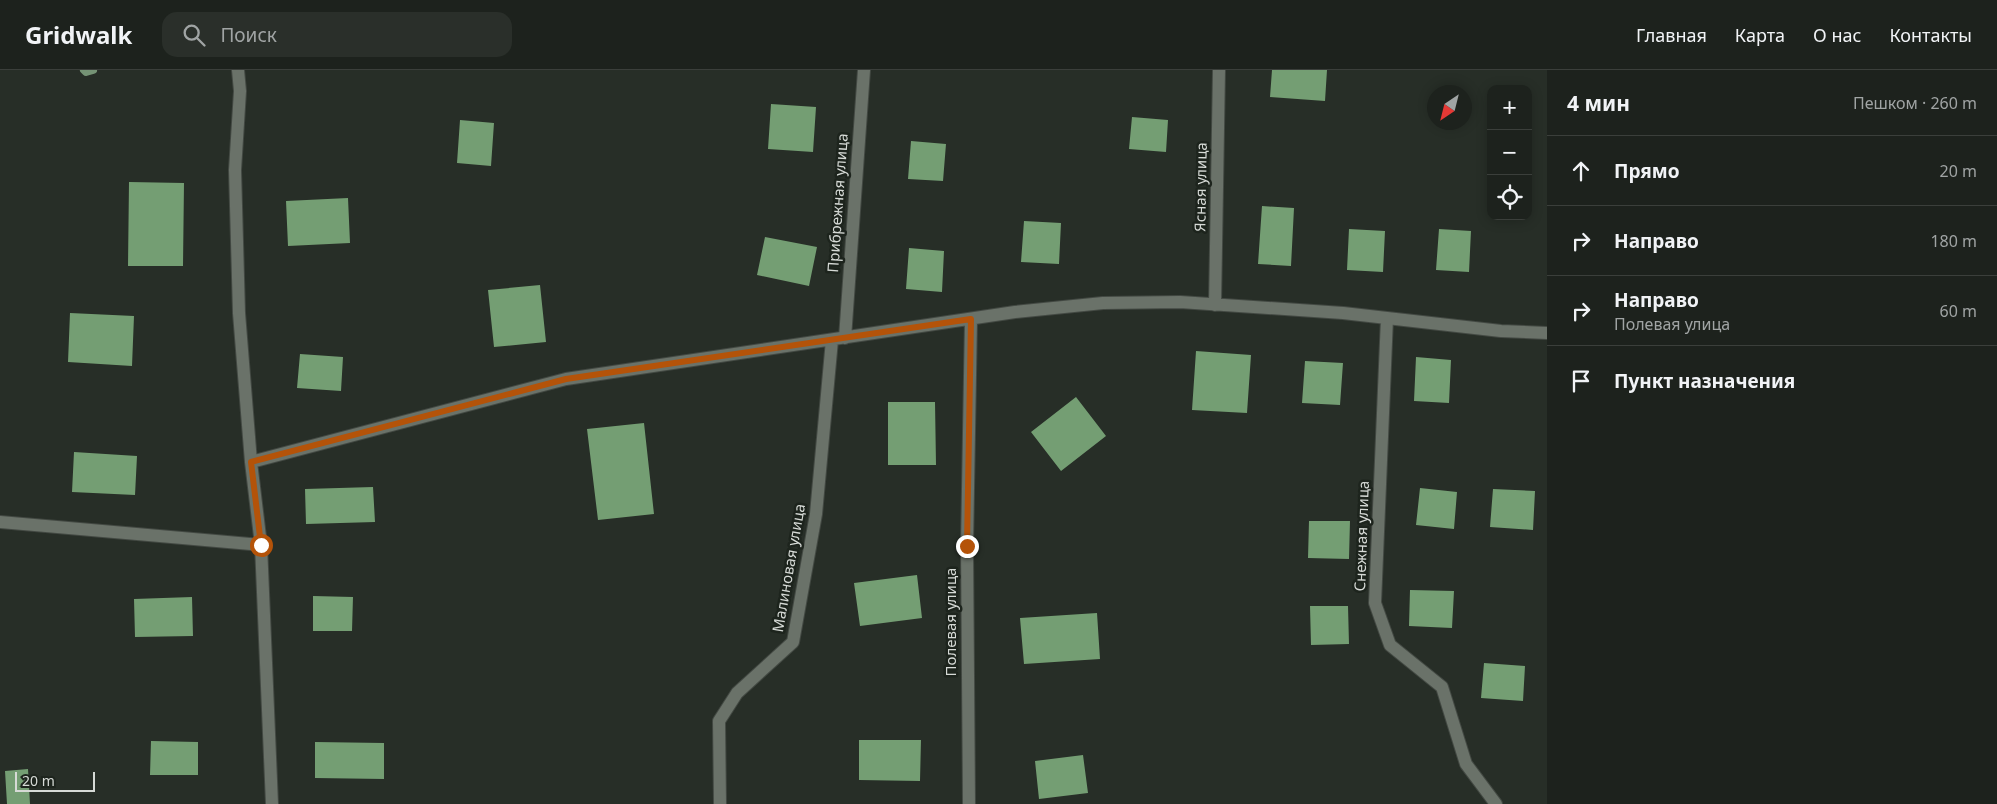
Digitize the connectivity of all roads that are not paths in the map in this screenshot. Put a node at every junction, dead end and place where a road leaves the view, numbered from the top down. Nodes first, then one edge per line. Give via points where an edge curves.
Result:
1 (238, 70) edge
2 (864, 70) edge
3 (1219, 70) edge
4 (1215, 304) junction
5 (1387, 318) junction
6 (971, 319) junction
7 (1547, 334) edge
8 (845, 338) junction
9 (832, 340) junction
10 (251, 462) junction
11 (0, 522) edge
12 (261, 545) junction
13 (272, 804) edge
14 (720, 804) edge
15 (968, 804) edge
16 (1496, 804) edge

1 - 10 street via 240,91 235,170 239,313
2 - 8 street, Прибрежная улица
3 - 4 street, Ясная улица
4 - 5 street
4 - 6 street via 1103,303
5 - 7 street
5 - 16 street, Снежная улица via 1375,603 1390,644 1442,687 1466,764
6 - 8 street
6 - 15 street, Полевая улица via 967,546
8 - 9 street
9 - 10 street via 566,379
9 - 14 street, Малиновая улица via 816,514 793,642 737,693 719,721
10 - 12 street
11 - 12 street
12 - 13 street

